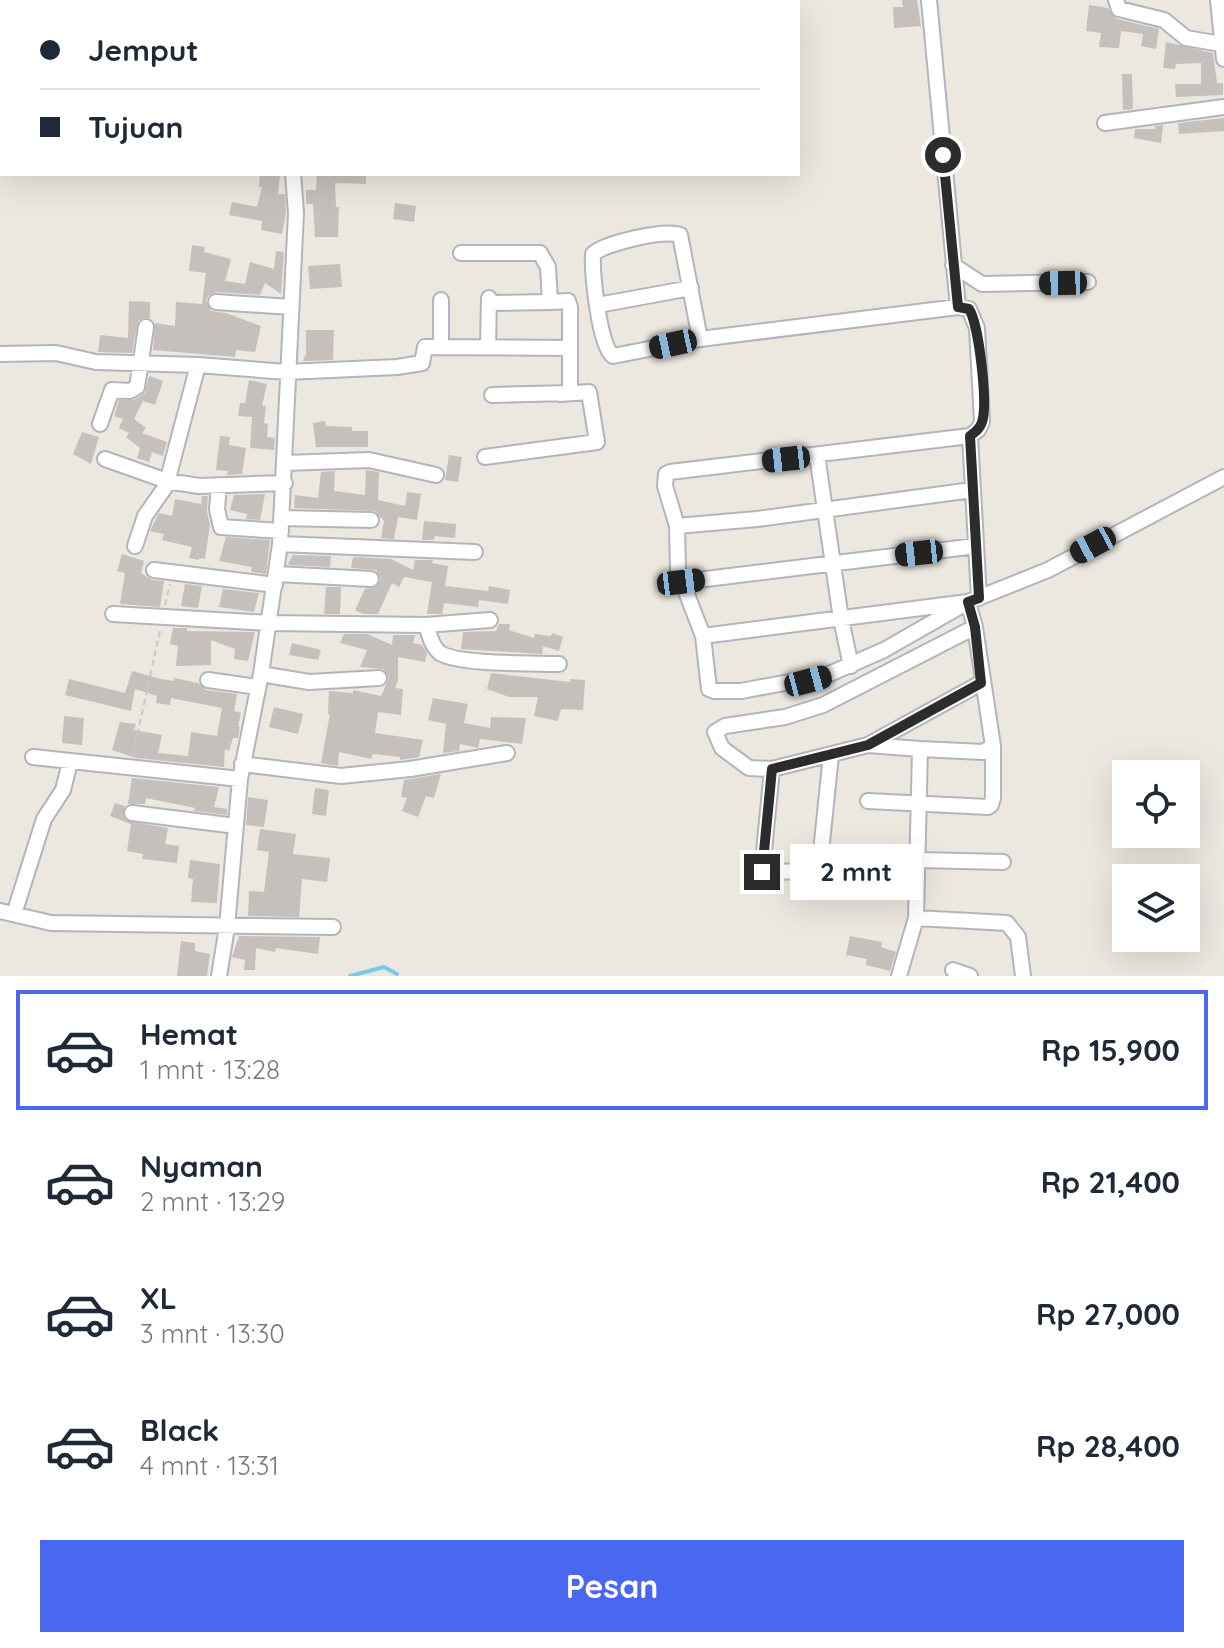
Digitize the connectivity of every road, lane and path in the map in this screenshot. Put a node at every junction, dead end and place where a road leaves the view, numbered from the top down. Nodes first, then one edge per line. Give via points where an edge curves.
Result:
1 (929, 0) edge
2 (1116, 0) edge
3 (1218, 0) edge
4 (1223, 51) edge
5 (1224, 107) edge
6 (1105, 123) dead end
7 (293, 176) edge
8 (461, 253) dead end
9 (953, 265) junction
10 (1088, 282) dead end
11 (691, 288) junction
12 (441, 300) dead end
13 (216, 302) dead end
14 (550, 302) junction
15 (598, 305) junction
16 (291, 307) junction
17 (958, 307) junction
18 (146, 327) dead end
19 (700, 339) junction
20 (441, 347) junction
21 (488, 347) junction
22 (570, 348) junction
23 (0, 354) edge
24 (142, 362) junction
25 (198, 365) junction
26 (287, 372) junction
27 (570, 393) junction
28 (492, 401) dead end
29 (100, 424) dead end
30 (970, 436) junction
31 (817, 455) junction
32 (485, 457) dead end
33 (105, 459) dead end
34 (285, 463) junction
35 (436, 475) dead end
36 (1224, 477) edge
37 (167, 481) junction
38 (285, 483) junction
39 (219, 486) junction
40 (972, 490) junction
41 (827, 509) junction
42 (371, 520) dead end
43 (677, 526) junction
44 (281, 531) junction
45 (135, 546) dead end
46 (976, 546) junction
47 (475, 552) dead end
48 (834, 563) junction
49 (154, 570) dead end
50 (173, 573) junction
51 (371, 579) dead end
52 (276, 580) junction
53 (681, 582) junction
54 (972, 609) junction
55 (113, 614) dead end
56 (163, 617) junction
57 (841, 619) junction
58 (490, 620) dead end
59 (269, 623) junction
60 (426, 625) junction
61 (703, 636) junction
62 (559, 664) dead end
63 (851, 666) junction
64 (379, 678) dead end
65 (208, 680) dead end
66 (260, 681) junction
67 (981, 683) junction
68 (868, 745) junction
69 (993, 746) junction
70 (920, 749) junction
71 (507, 753) dead end
72 (831, 755) junction
73 (33, 757) dead end
74 (70, 762) junction
75 (130, 766) junction
76 (772, 769) junction
77 (241, 771) junction
78 (868, 801) dead end
79 (919, 805) junction
80 (132, 813) dead end
81 (236, 826) junction
82 (918, 860) junction
83 (1003, 862) dead end
84 (7, 913) edge
85 (916, 918) junction
86 (227, 927) junction
87 (333, 927) dead end
88 (953, 970) dead end
89 (219, 976) edge
90 (899, 976) edge
91 (970, 976) edge
92 (1023, 976) edge

1 - 9 street
2 - 4 street via 1119,9 1164,20 1186,38
3 - 4 street
5 - 6 street
7 - 16 street
8 - 14 street via 540,253 548,267
9 - 10 street via 982,284
9 - 17 street
11 - 15 street
11 - 15 street via 680,235 666,233 605,246 593,254
11 - 19 street
12 - 20 street
13 - 16 street
14 - 21 street via 489,300
14 - 22 street via 568,301
15 - 19 street via 613,356
16 - 26 street
17 - 19 street
17 - 30 street via 969,309 977,328 984,406 982,422
18 - 24 street
20 - 21 street
20 - 26 street via 425,347 422,363
21 - 22 street
22 - 27 street
23 - 24 street via 56,353 96,362
24 - 25 street
24 - 29 street via 134,391 112,390
25 - 26 street
25 - 37 street
26 - 34 street
27 - 28 street
27 - 32 street via 589,392 597,442
30 - 31 street
30 - 40 street
31 - 41 street
31 - 43 street via 666,474
33 - 37 street
34 - 35 street via 369,460
34 - 38 street
36 - 54 street
37 - 39 street
37 - 45 street via 145,516
38 - 39 street
38 - 44 street
39 - 44 street via 221,527
40 - 41 street
40 - 46 street
41 - 43 street
41 - 48 street
42 - 44 street
43 - 53 street
44 - 47 street
44 - 52 street
46 - 48 street
46 - 54 street
48 - 53 street
48 - 57 street
49 - 50 street
50 - 52 street
50 - 56 path
51 - 52 street
52 - 59 street
53 - 61 street
54 - 57 street
54 - 63 street
54 - 67 street
54 - 76 street via 823,705 715,732 722,748 749,768
55 - 56 street
56 - 59 street
56 - 75 path
57 - 61 street
57 - 63 street
58 - 60 street
59 - 60 street
59 - 66 street
60 - 62 street via 442,654
61 - 63 street via 707,685 714,691 808,681
64 - 66 street
65 - 66 street
66 - 77 street
67 - 68 street
67 - 69 street
68 - 70 street
68 - 72 street
69 - 70 street via 983,752
69 - 79 street via 991,805
70 - 79 street
71 - 77 street via 341,776
72 - 76 street
72 - 76 street via 819,871 762,872
73 - 74 street
74 - 75 street
74 - 84 street via 63,790 44,819
75 - 77 street
77 - 81 street
78 - 79 street
79 - 82 street
80 - 81 street
81 - 86 street
82 - 83 street
82 - 85 street
84 - 86 street via 51,923
85 - 90 street
85 - 92 street via 1007,923 1018,937
86 - 87 street
86 - 89 street
88 - 91 street

